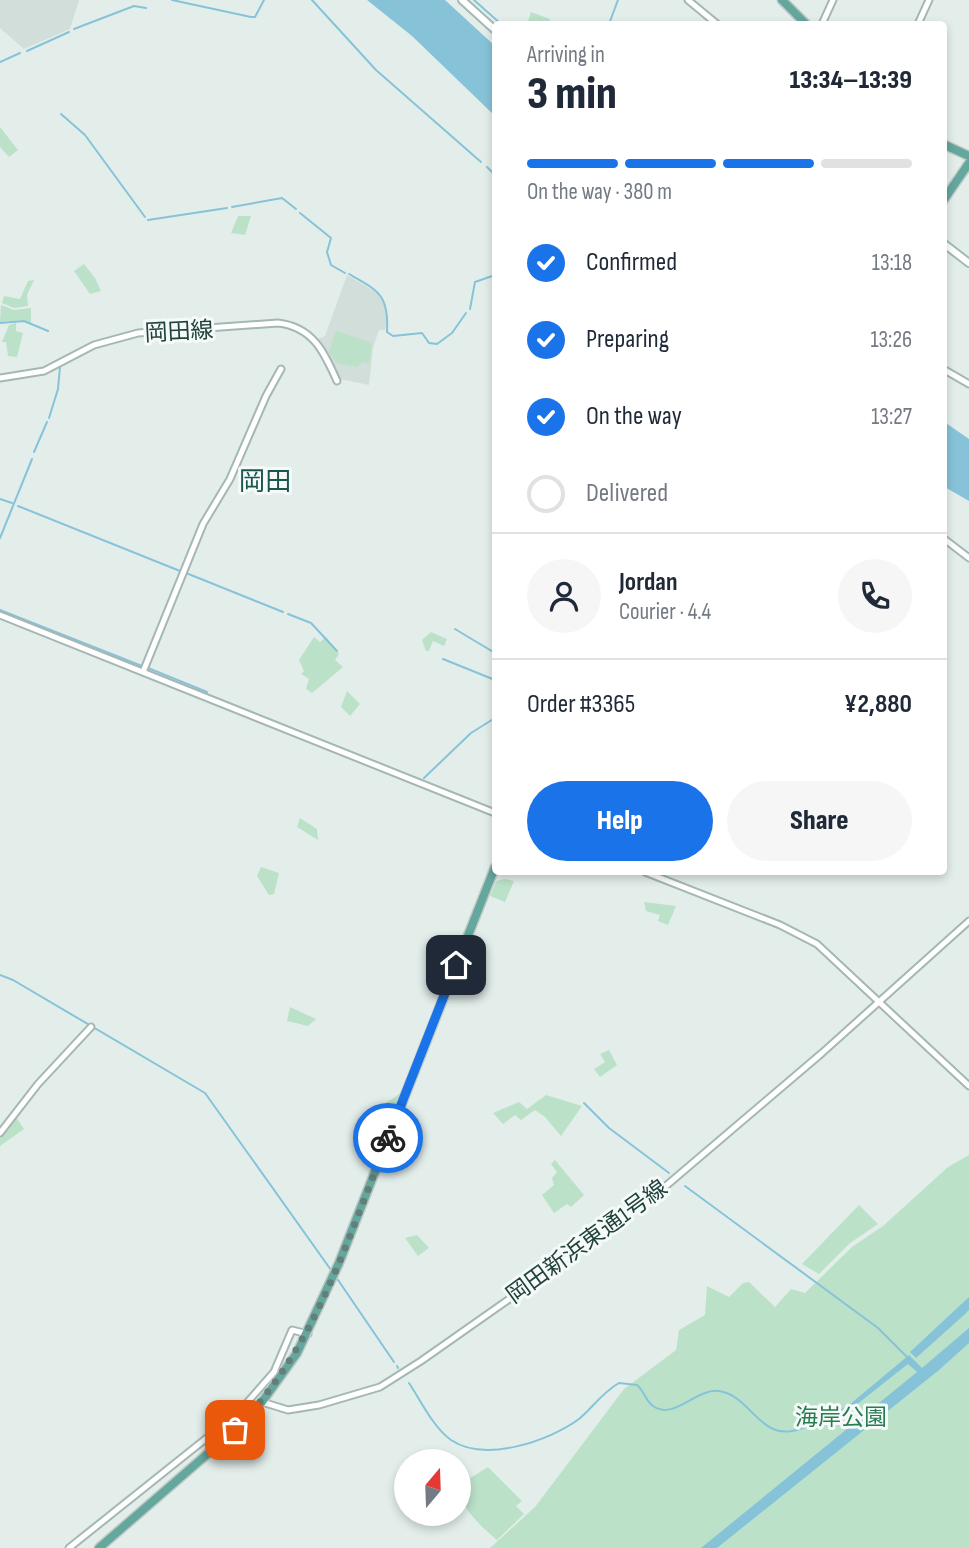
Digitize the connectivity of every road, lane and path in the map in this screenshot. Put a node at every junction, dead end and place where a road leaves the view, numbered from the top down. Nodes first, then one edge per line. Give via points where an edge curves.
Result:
1 (462, 0) edge
2 (688, 0) edge
3 (775, 0) edge
4 (782, 0) edge
5 (833, 0) edge
6 (929, 0) edge
7 (713, 21) edge
8 (796, 21) edge
9 (803, 21) edge
10 (823, 21) edge
11 (919, 21) edge
12 (492, 27) edge
13 (947, 147) edge
14 (947, 152) edge
15 (965, 163) edge
16 (947, 194) edge
17 (947, 246) edge
18 (969, 262) edge
19 (281, 369) dead end
20 (947, 371) edge
21 (0, 377) edge
22 (337, 381) dead end
23 (969, 384) edge
24 (947, 541) edge
25 (969, 558) edge
26 (0, 615) edge
27 (142, 672) junction
28 (492, 812) edge
29 (492, 875) edge
30 (652, 875) edge
31 (969, 921) edge
32 (878, 1004) junction
33 (91, 1027) dead end
34 (969, 1086) edge
35 (0, 1133) edge
36 (308, 1334) junction
37 (262, 1402) junction
38 (69, 1548) edge
39 (99, 1548) edge

1 - 12 main road
2 - 7 street
3 - 8 main road
4 - 9 main road
5 - 10 street
6 - 11 street
13 - 15 main road
14 - 15 main road
15 - 16 main road
17 - 18 main road
19 - 27 street via 230,479 203,524
20 - 23 street
21 - 22 street, 岡田線 via 44,370 94,345 138,333 278,323 299,328 313,338
24 - 25 street
26 - 27 street
27 - 28 street
29 - 36 main road
30 - 32 street via 805,936
31 - 32 street, 岡田新浜東通1号線
32 - 34 street
32 - 37 street, 岡田新浜東通1号線 via 657,1193 389,1382 296,1410
33 - 35 street
36 - 37 main road
36 - 38 street via 292,1330 274,1373 238,1413
37 - 39 main road via 226,1439

